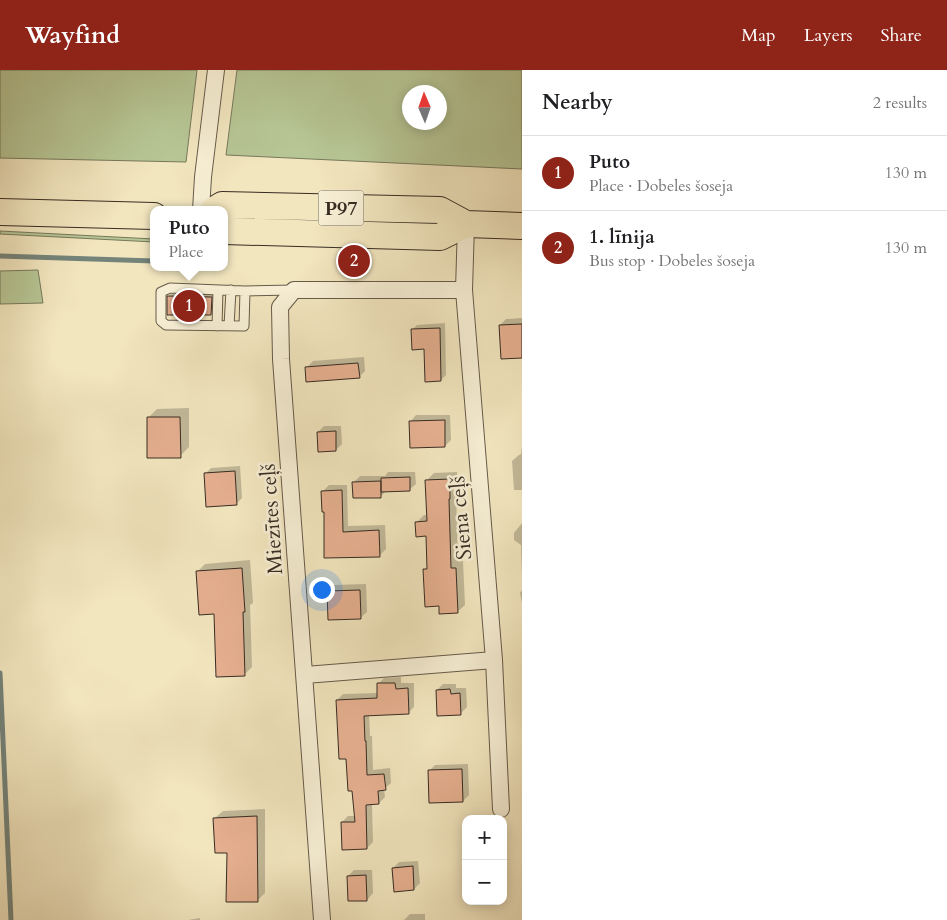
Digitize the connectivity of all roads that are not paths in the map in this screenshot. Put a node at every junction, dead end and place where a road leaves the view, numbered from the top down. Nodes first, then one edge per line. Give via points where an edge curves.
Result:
1 (216, 70) edge
2 (201, 206) edge
3 (220, 206) edge
4 (0, 212) edge
5 (150, 216) edge
6 (466, 224) junction
7 (522, 226) edge
8 (228, 231) edge
9 (218, 290) junction
10 (231, 290) junction
11 (294, 290) junction
12 (464, 290) junction
13 (245, 291) junction
14 (173, 315) dead end
15 (186, 315) dead end
16 (206, 315) dead end
17 (172, 325) junction
18 (186, 325) junction
19 (206, 326) junction
20 (217, 326) junction
21 (229, 326) junction
22 (494, 660) junction
23 (305, 675) junction
24 (501, 809) dead end
25 (322, 920) edge

1 - 2 street
3 - 6 main road, P97 via 440,210
4 - 5 main road
6 - 7 main road, P97
6 - 8 main road, P97 via 440,237
6 - 12 street, Siena ceļš
9 - 10 lane
9 - 17 lane via 186,293 173,292 170,288 161,292 161,321
9 - 20 lane
10 - 13 lane
10 - 21 lane
11 - 12 street
11 - 13 lane
11 - 23 street, Miezītes ceļš via 280,308 280,342
12 - 22 street, Siena ceļš
13 - 21 lane via 244,326
14 - 17 lane
15 - 18 lane
16 - 19 lane
17 - 18 lane
18 - 19 lane
19 - 20 lane
20 - 21 lane
22 - 23 street
22 - 24 street, Siena ceļš
23 - 25 street, Miezītes ceļš

